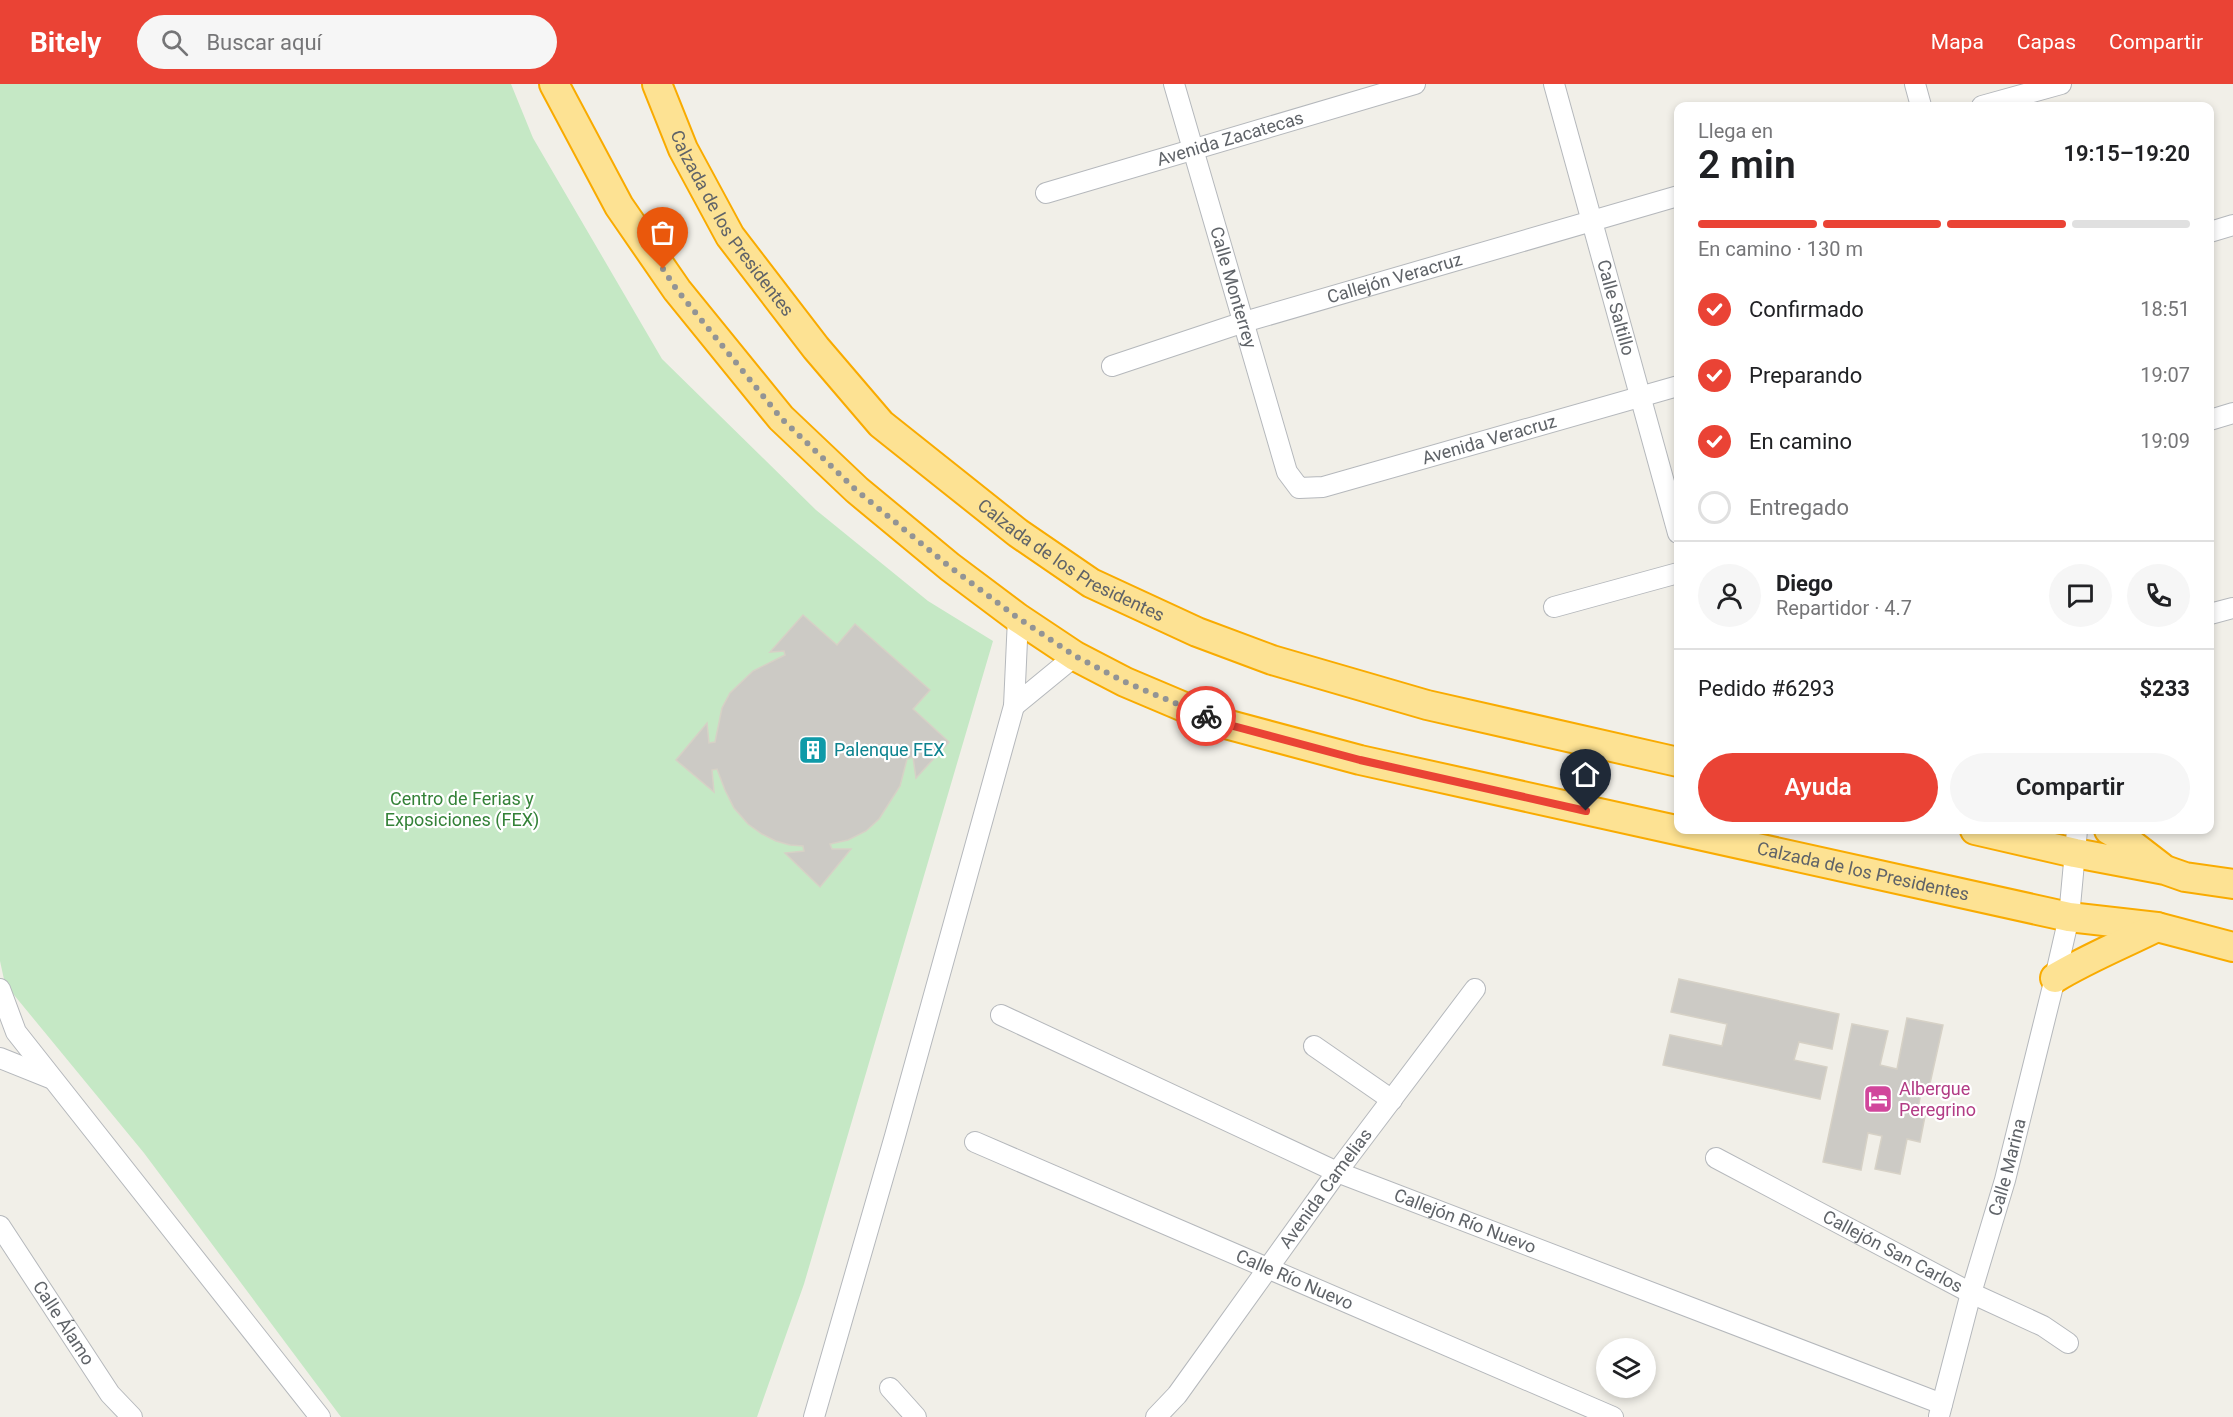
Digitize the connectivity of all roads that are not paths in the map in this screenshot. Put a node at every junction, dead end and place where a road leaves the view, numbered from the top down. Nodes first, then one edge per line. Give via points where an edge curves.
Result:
1 (554, 84) edge
2 (657, 84) edge
3 (1174, 84) edge
4 (1415, 84) edge
5 (1554, 84) edge
6 (1915, 84) edge
7 (2061, 84) edge
8 (1920, 102) edge
9 (1996, 102) edge
10 (1193, 149) junction
11 (1046, 193) dead end
12 (1674, 197) edge
13 (1592, 222) junction
14 (2233, 225) edge
15 (2214, 231) edge
16 (1244, 322) junction
17 (1112, 366) dead end
18 (1674, 387) edge
19 (1641, 397) junction
20 (2233, 414) edge
21 (2214, 419) edge
22 (1299, 488) joint
23 (1674, 519) edge
24 (1674, 574) edge
25 (1554, 607) dead end
26 (2233, 608) edge
27 (2214, 613) edge
28 (1018, 618) junction
29 (1075, 656) junction
30 (1014, 706) junction
31 (1674, 761) edge
32 (1674, 830) edge
33 (1694, 834) edge
34 (2012, 834) edge
35 (2115, 834) edge
36 (2076, 841) edge
37 (2165, 870) junction
38 (2233, 884) edge
39 (2069, 917) junction
40 (2157, 927) junction
41 (2233, 947) edge
42 (2055, 978) junction
43 (0, 989) edge
44 (1475, 989) dead end
45 (1001, 1015) dead end
46 (8, 1036) edge
47 (1314, 1046) dead end
48 (0, 1058) edge
49 (52, 1078) junction
50 (1392, 1100) junction
51 (975, 1142) dead end
52 (1716, 1158) dead end
53 (1337, 1172) junction
54 (0, 1226) edge
55 (1267, 1269) junction
56 (1971, 1293) junction
57 (2068, 1343) dead end
58 (890, 1388) dead end
59 (1940, 1411) edge
60 (132, 1417) edge
61 (320, 1417) edge
62 (814, 1417) edge
63 (916, 1417) edge
64 (1156, 1417) edge
65 (1612, 1417) edge

1 - 28 highway, Calzada de los Presidentes via 619,206 677,290 781,418 856,490
2 - 31 highway, Calzada de los Presidentes via 683,149 730,236 816,348 881,424 1018,533 1091,583 1197,632 1272,660 1427,705
3 - 10 street, Calle Monterrey
4 - 10 street, Avenida Zacatecas
5 - 13 street, Calle Saltillo
6 - 8 street
7 - 9 street
10 - 11 street, Avenida Zacatecas
10 - 16 street, Calle Monterrey
12 - 13 street, Callejón Veracruz
13 - 16 street, Callejón Veracruz
13 - 19 street, Calle Saltillo
14 - 15 street
16 - 17 street, Callejón Veracruz
16 - 22 street, Calle Monterrey via 1287,472
18 - 19 street, Avenida Veracruz
19 - 22 street, Avenida Veracruz via 1323,488
19 - 23 street, Calle Saltillo
20 - 21 street
24 - 25 street
26 - 27 street
28 - 29 highway, Calzada de los Presidentes
28 - 30 street
29 - 30 street
29 - 32 highway, Calzada de los Presidentes via 1222,723 1360,760
30 - 62 street
33 - 39 highway, Calzada de los Presidentes
34 - 36 highway
35 - 37 highway
36 - 37 highway
36 - 39 street, Calle Marina
37 - 38 highway
39 - 40 highway, Calzada de los Presidentes
39 - 42 street, Calle Marina
40 - 41 highway, Calzada de los Presidentes
40 - 42 highway
42 - 56 street, Calle Marina
43 - 46 street
44 - 50 street, Avenida Camelias
45 - 53 street, Callejón Río Nuevo
46 - 49 street
47 - 50 street
48 - 49 street
49 - 61 street
50 - 53 street, Avenida Camelias
51 - 55 street, Calle Río Nuevo
52 - 56 street, Callejón San Carlos
53 - 55 street, Avenida Camelias
53 - 59 street, Callejón Río Nuevo
54 - 60 street, Calle Álamo via 110,1394
55 - 64 street, Avenida Camelias via 1177,1395
55 - 65 street, Calle Río Nuevo
56 - 57 street, Callejón San Carlos via 2043,1326
56 - 59 street, Calle Marina
58 - 63 street

